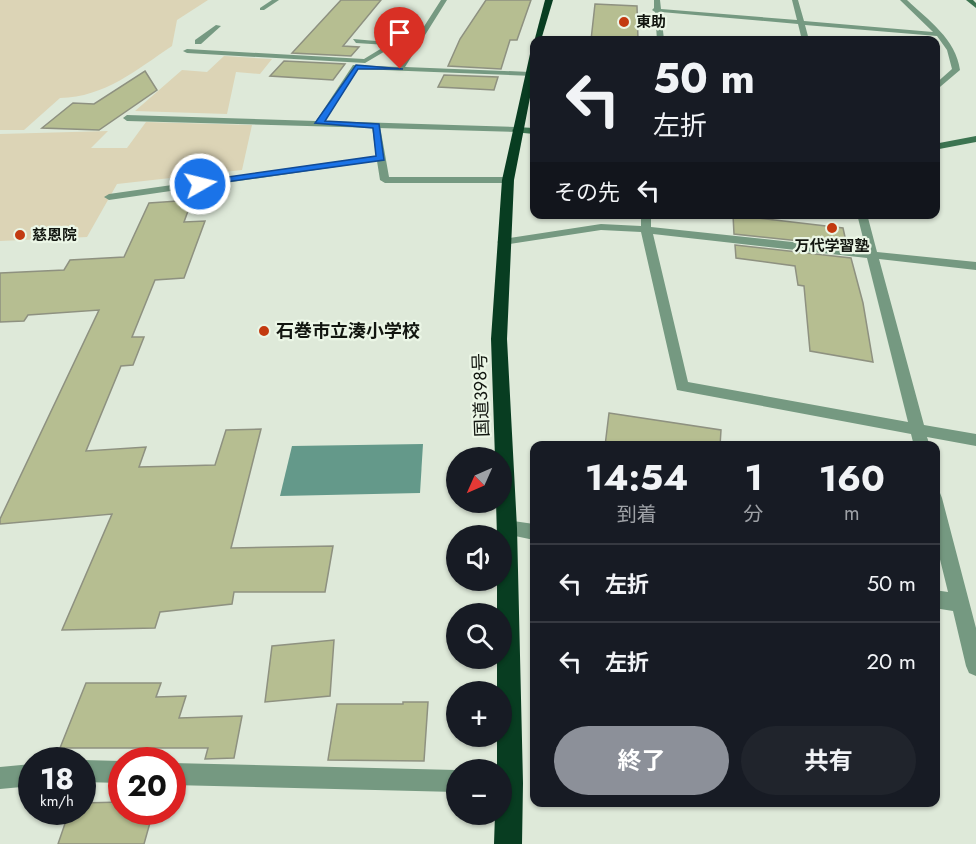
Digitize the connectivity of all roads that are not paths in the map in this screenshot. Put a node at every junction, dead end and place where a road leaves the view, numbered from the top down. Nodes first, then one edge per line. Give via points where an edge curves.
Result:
1 (276, 0) edge
2 (438, 0) edge
3 (444, 0) edge
4 (549, 0) edge
5 (657, 0) edge
6 (795, 0) edge
7 (903, 0) edge
8 (969, 0) edge
9 (976, 6) edge
10 (262, 9) dead end
11 (656, 10) junction
12 (798, 22) junction
13 (218, 26) dead end
14 (937, 34) joint
15 (538, 36) edge
16 (659, 36) edge
17 (803, 36) edge
18 (940, 38) edge
19 (356, 41) dead end
20 (198, 42) dead end
21 (187, 51) dead end
22 (400, 69) junction
23 (530, 74) joint
24 (940, 85) edge
25 (127, 118) dead end
26 (319, 123) junction
27 (376, 126) junction
28 (525, 131) edge
29 (976, 139) edge
30 (940, 146) edge
31 (381, 158) junction
32 (508, 180) junction
33 (110, 197) dead end
34 (863, 219) edge
35 (646, 222) edge
36 (503, 242) junction
37 (873, 253) junction
38 (976, 266) edge
39 (919, 431) junction
40 (976, 440) edge
41 (921, 441) edge
42 (940, 523) edge
43 (507, 525) edge
44 (512, 529) edge
45 (530, 531) edge
46 (507, 591) edge
47 (940, 600) edge
48 (959, 603) junction
49 (976, 666) edge
50 (506, 759) edge
51 (186, 774) edge
52 (18, 776) edge
53 (0, 778) edge
54 (446, 782) edge
55 (507, 825) edge
56 (508, 844) edge

1 - 10 street
2 - 3 street
3 - 22 street
4 - 15 highway
5 - 11 street
6 - 12 street
7 - 14 street
8 - 9 street
11 - 12 street
11 - 16 street
12 - 14 street
12 - 17 street
13 - 20 street
18 - 24 street via 956,57 956,70
19 - 21 street via 395,43 365,61
22 - 23 street
22 - 26 street via 356,67
23 - 28 highway, 国道398号
25 - 26 street
26 - 27 street
27 - 28 street
27 - 31 street
28 - 32 highway, 国道398号
29 - 30 street
31 - 32 street via 385,180
31 - 33 street
32 - 36 highway, 国道398号
34 - 37 street
35 - 36 street
35 - 37 street
35 - 39 street via 682,386
36 - 43 highway, 国道398号 via 500,339
37 - 38 street
37 - 39 street
39 - 40 street
39 - 41 street
42 - 48 street
44 - 45 street
46 - 50 highway, 国道398号
47 - 48 street
48 - 49 street
51 - 54 street
52 - 53 street
55 - 56 highway, 国道398号

